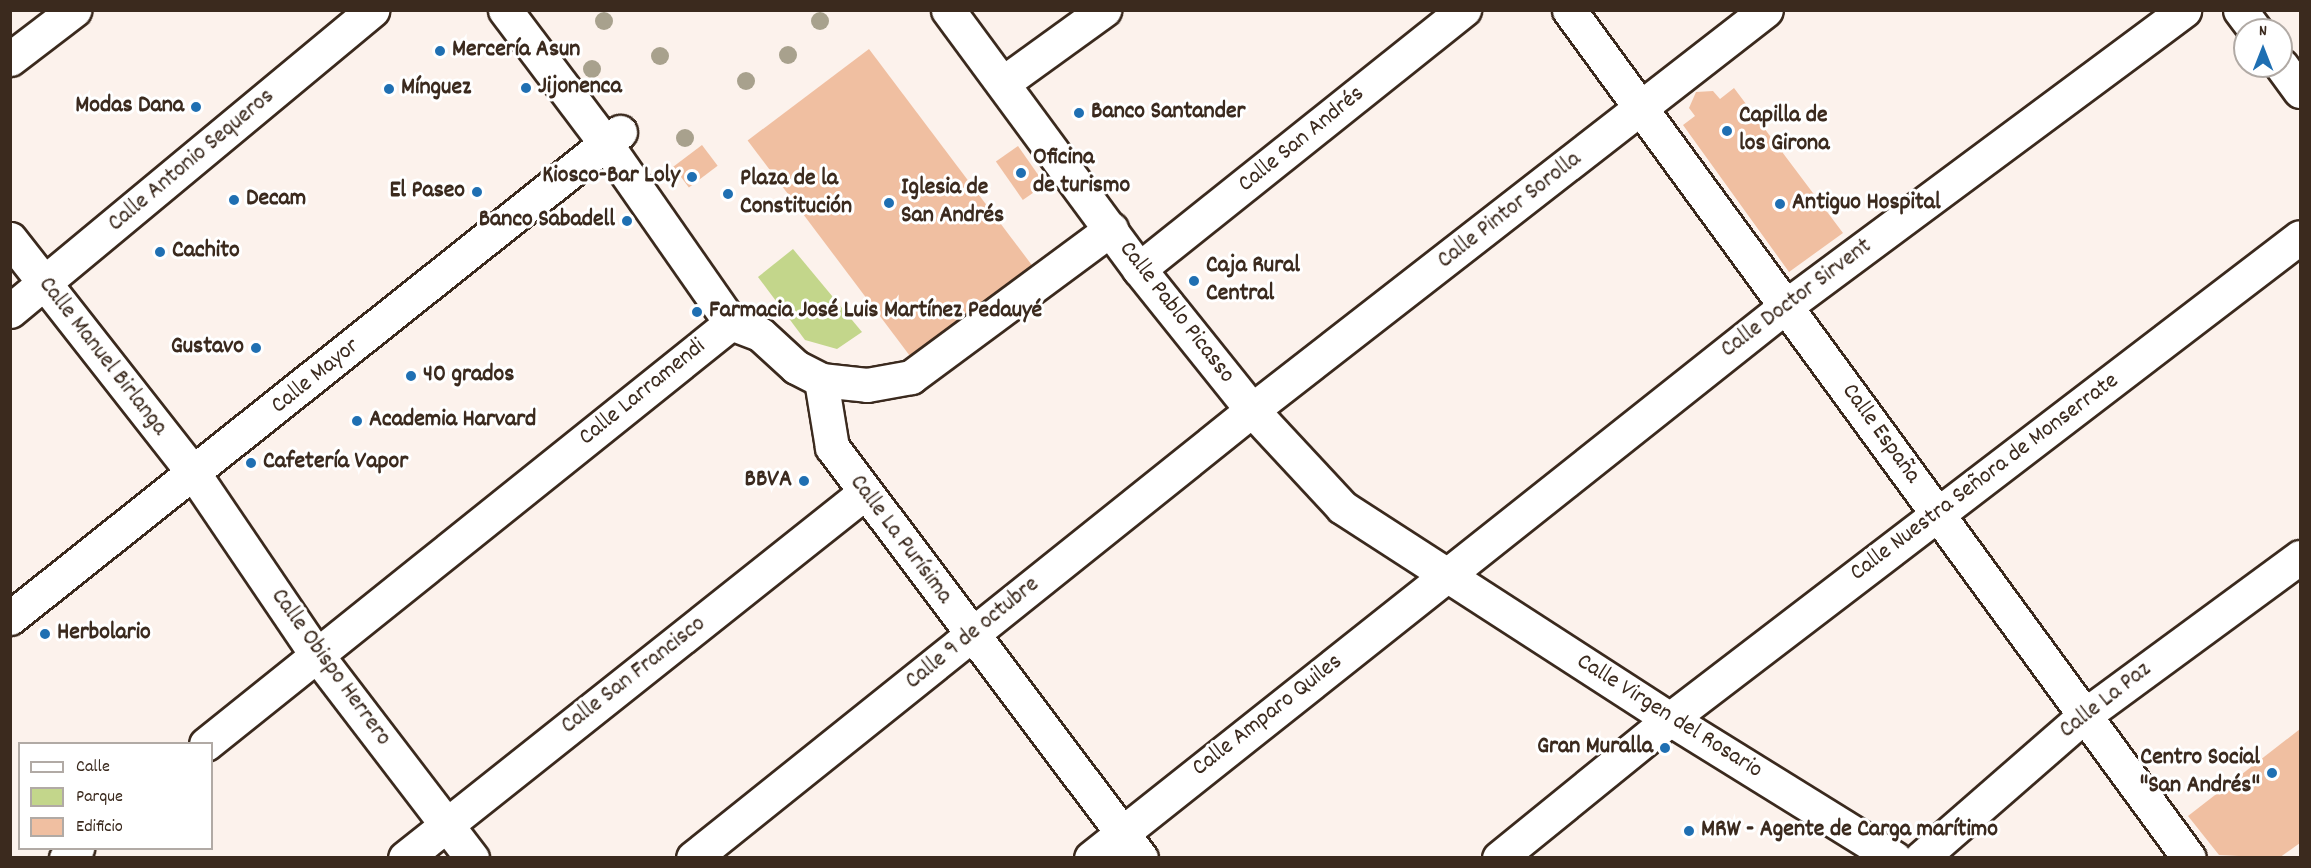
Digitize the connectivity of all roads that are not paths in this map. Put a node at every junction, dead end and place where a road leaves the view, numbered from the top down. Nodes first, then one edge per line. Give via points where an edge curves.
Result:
1 (74, 10) edge
2 (372, 10) edge
3 (506, 10) edge
4 (948, 10) edge
5 (1104, 10) edge
6 (1464, 10) edge
7 (1569, 10) edge
8 (1766, 10) edge
9 (2184, 10) edge
10 (10, 59) edge
11 (2291, 78) edge
12 (1003, 83) junction
13 (2301, 91) edge
14 (1642, 110) junction
15 (613, 138) junction
16 (1111, 229) junction
17 (2301, 237) edge
18 (10, 239) edge
19 (1139, 270) junction
20 (44, 284) junction
21 (1786, 306) junction
22 (10, 311) edge
23 (731, 323) junction
24 (820, 380) junction
25 (1252, 410) junction
26 (194, 474) junction
27 (863, 494) junction
28 (1938, 514) junction
29 (2301, 557) edge
30 (1446, 575) junction
31 (10, 618) edge
32 (971, 635) junction
33 (315, 654) junction
34 (2085, 715) junction
35 (1670, 719) junction
36 (208, 742) edge
37 (447, 824) junction
38 (1131, 845) edge
39 (405, 858) edge
40 (472, 858) edge
41 (693, 858) edge
42 (1090, 858) edge
43 (1499, 858) edge
44 (1894, 858) edge
45 (1921, 858) edge
46 (2189, 858) edge

1 - 10 street
2 - 20 street, Calle Antonio Sequeros
3 - 15 street
4 - 12 street, Calle Pablo Picasso
5 - 12 street
6 - 19 street, Calle San Andrés
7 - 14 street, Calle España
8 - 14 street, Calle Pintor Sorolla
9 - 21 street, Calle Doctor Sirvent
11 - 13 street
12 - 16 street, Calle Pablo Picasso
14 - 21 street, Calle España
14 - 25 street, Calle Pintor Sorolla
15 - 23 street
15 - 26 street, Calle Mayor
16 - 19 street, Calle Pablo Picasso
16 - 24 street, Calle Larramendi via 911,377 867,385
17 - 28 street, Calle Nuestra Señora de Monserrate
18 - 20 street, Calle Manuel Birlanga
19 - 25 street, Calle Pablo Picasso
20 - 22 street, Calle Antonio Sequeros
20 - 26 street, Calle Manuel Birlanga
21 - 28 street, Calle España
21 - 30 street, Calle Doctor Sirvent
23 - 24 street, Calle Larramendi via 760,334 796,367
23 - 33 street, Calle Larramendi
24 - 27 street, Calle La Purísima via 832,447
25 - 30 street, Calle Pablo Picasso via 1342,507
25 - 32 street, Calle 9 de octubre
26 - 31 street, Calle Mayor
26 - 33 street, Calle Obispo Herrero
27 - 32 street, Calle La Purísima
27 - 37 street, Calle San Francisco
28 - 34 street, Calle España
28 - 35 street, Calle Nuestra Señora de Monserrate
29 - 34 street, Calle La Paz
30 - 35 street, Calle Virgen del Rosario
30 - 38 street, Calle Amparo Quiles
32 - 38 street, Calle La Purísima
32 - 41 street, Calle 9 de octubre
33 - 36 street, Calle Larramendi
33 - 37 street, Calle Obispo Herrero
34 - 45 street, Calle La Paz
34 - 46 street, Calle España
35 - 43 street, Calle Nuestra Señora de Monserrate
35 - 44 street, Calle Virgen del Rosario
37 - 39 street, Calle San Francisco
37 - 40 street, Calle Obispo Herrero
38 - 42 street, Calle Amparo Quiles

